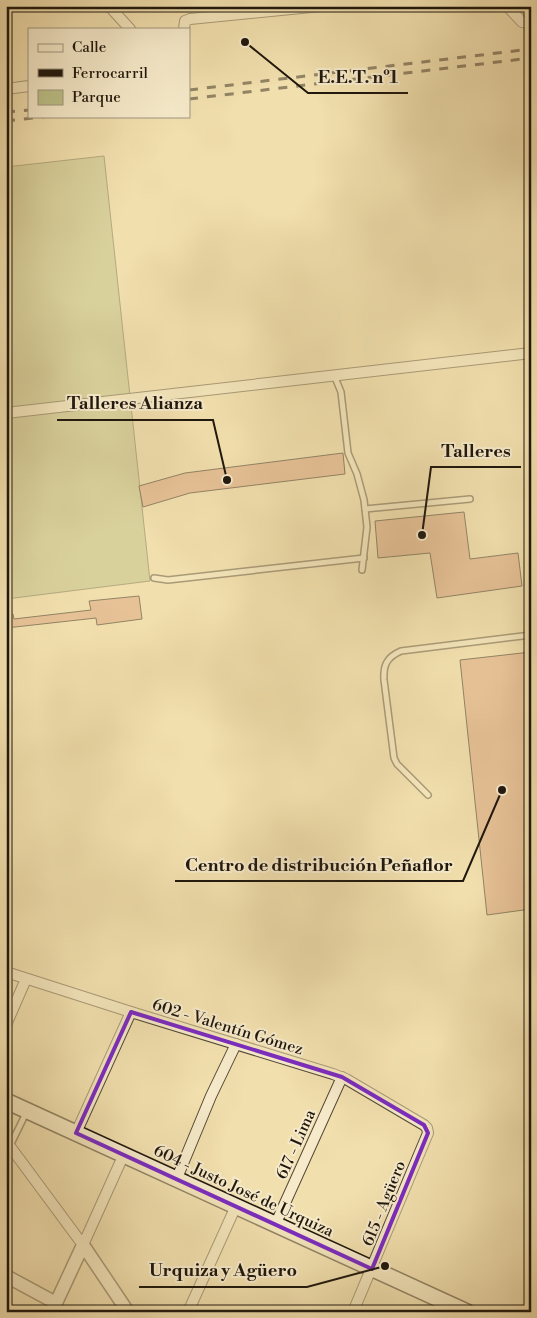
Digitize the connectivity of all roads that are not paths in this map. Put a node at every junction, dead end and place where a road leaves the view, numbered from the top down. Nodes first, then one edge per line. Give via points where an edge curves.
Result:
1 (109, 6) edge
2 (321, 6) edge
3 (507, 6) edge
4 (307, 7) edge
5 (252, 9) edge
6 (531, 24) edge
7 (129, 28) edge
8 (184, 28) edge
9 (28, 86) edge
10 (6, 88) edge
11 (531, 353) edge
12 (334, 375) junction
13 (6, 413) edge
14 (470, 499) dead end
15 (365, 509) junction
16 (364, 558) junction
17 (362, 570) dead end
18 (154, 578) dead end
19 (531, 635) edge
20 (428, 795) dead end
21 (6, 972) edge
22 (26, 979) junction
23 (131, 1012) junction
24 (6, 1025) edge
25 (236, 1044) junction
26 (342, 1077) junction
27 (6, 1101) edge
28 (28, 1111) junction
29 (76, 1133) junction
30 (428, 1133) joint
31 (8, 1144) edge
32 (124, 1154) junction
33 (176, 1178) junction
34 (236, 1206) junction
35 (276, 1223) junction
36 (83, 1246) junction
37 (372, 1268) junction
38 (6, 1276) edge
39 (54, 1308) edge
40 (128, 1312) edge
41 (188, 1312) edge
42 (353, 1312) edge
43 (467, 1312) edge

1 - 7 street
2 - 4 street
3 - 6 street via 522,22
4 - 5 street
5 - 8 street via 190,19 185,21
9 - 10 street
11 - 12 street
12 - 13 street
12 - 15 lane via 341,392 348,453 357,474
14 - 15 lane
15 - 16 lane
16 - 17 lane
16 - 18 lane via 168,580
19 - 20 lane via 401,651 386,663 383,670 394,758
21 - 22 street, 602 - Valentín Gómez
22 - 23 street, 602 - Valentín Gómez
22 - 24 street
23 - 25 street, 602 - Valentín Gómez
23 - 29 street
25 - 26 street, 602 - Valentín Gómez
25 - 33 street
26 - 30 street, 602 - Valentín Gómez via 424,1125
26 - 35 street, 617 - Lima
27 - 28 main road, 604 - Justo José de Urquiza
28 - 29 main road, 604 - Justo José de Urquiza
28 - 31 lane
29 - 32 main road, 604 - Justo José de Urquiza
30 - 37 street, 615 - Agüero
31 - 36 street
32 - 33 main road, 604 - Justo José de Urquiza
32 - 36 street
33 - 34 main road, 604 - Justo José de Urquiza
34 - 35 main road, 604 - Justo José de Urquiza
34 - 41 street
35 - 37 main road, 604 - Justo José de Urquiza
36 - 39 street
36 - 40 street
37 - 42 street, 615 - Agüero
37 - 43 main road, 604 - Justo José de Urquiza
38 - 39 street

